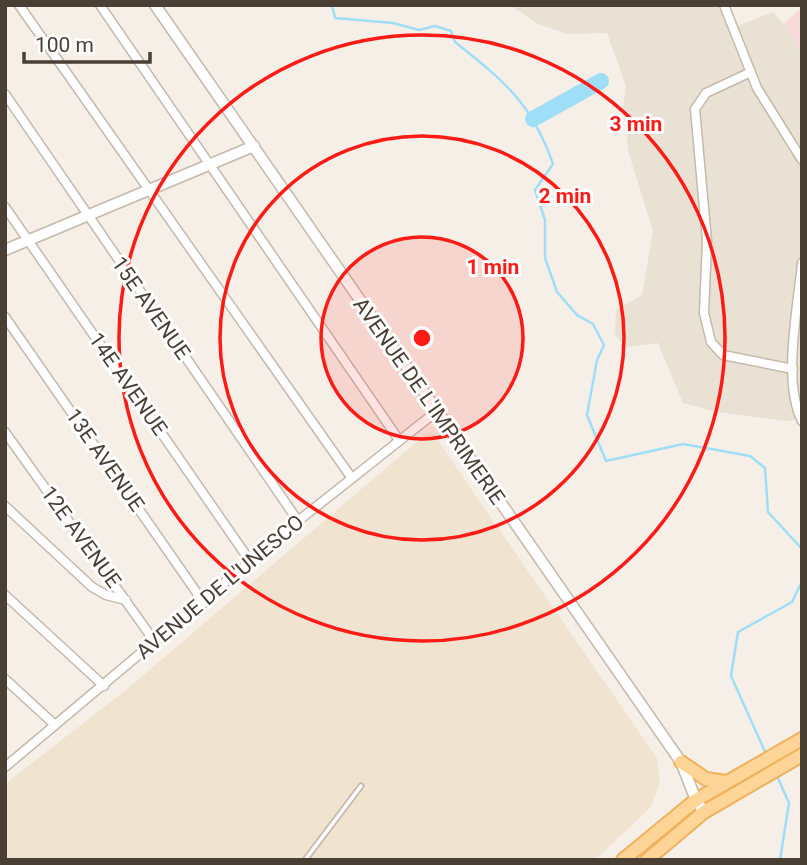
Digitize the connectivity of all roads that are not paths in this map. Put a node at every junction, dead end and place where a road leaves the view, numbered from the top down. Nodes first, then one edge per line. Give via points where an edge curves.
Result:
1 (19, 5) edge
2 (100, 5) edge
3 (155, 5) edge
4 (724, 5) edge
5 (751, 72) junction
6 (5, 94) edge
7 (254, 146) junction
8 (802, 160) edge
9 (210, 167) junction
10 (146, 190) junction
11 (5, 206) edge
12 (88, 215) junction
13 (29, 240) junction
14 (5, 250) edge
15 (802, 263) edge
16 (5, 317) edge
17 (793, 369) junction
18 (437, 411) junction
19 (802, 421) edge
20 (5, 432) edge
21 (399, 440) junction
22 (351, 477) junction
23 (5, 506) edge
24 (298, 521) junction
25 (250, 561) junction
26 (5, 595) edge
27 (126, 600) junction
28 (204, 603) junction
29 (155, 642) junction
30 (5, 679) edge
31 (104, 686) junction
32 (55, 725) junction
33 (802, 740) edge
34 (802, 755) edge
35 (681, 762) junction
36 (6, 765) edge
37 (742, 780) junction
38 (726, 782) junction
39 (361, 786) dead end
40 (696, 800) junction
41 (704, 811) junction
42 (305, 860) edge
43 (623, 860) edge
44 (647, 860) edge

1 - 10 street
2 - 9 street
3 - 7 street, AVENUE DE L'IMPRIMERIE
4 - 5 street
5 - 8 street
5 - 17 street via 706,93 695,109 707,241 707,331 723,355
6 - 12 street, 15E AVENUE
7 - 9 street
7 - 18 street, AVENUE DE L'IMPRIMERIE
9 - 10 street
9 - 21 street
10 - 12 street
10 - 22 street
11 - 13 street, 14E AVENUE
12 - 13 street
12 - 24 street, 15E AVENUE
13 - 14 street
13 - 25 street, 14E AVENUE
15 - 17 street
16 - 28 street, 13E AVENUE
17 - 19 street via 794,401
18 - 21 street, AVENUE DE L'UNESCO
18 - 35 street, AVENUE DE L'IMPRIMERIE
20 - 27 street, 12E AVENUE
21 - 22 street, AVENUE DE L'UNESCO
22 - 24 street, AVENUE DE L'UNESCO
23 - 27 street via 92,587
24 - 25 street, AVENUE DE L'UNESCO
25 - 28 street, AVENUE DE L'UNESCO
26 - 31 street
27 - 29 street, 12E AVENUE
28 - 29 street, AVENUE DE L'UNESCO
29 - 31 street, AVENUE DE L'UNESCO
30 - 32 street
31 - 32 street, AVENUE DE L'UNESCO
32 - 36 street, AVENUE DE L'UNESCO
33 - 37 main road
34 - 37 main road
35 - 38 main road via 706,779
35 - 40 street, AVENUE DE L'IMPRIMERIE
37 - 38 main road
37 - 41 main road
38 - 40 main road
39 - 42 lane
40 - 41 street, AVENUE DE L'IMPRIMERIE
40 - 43 main road
41 - 44 main road

